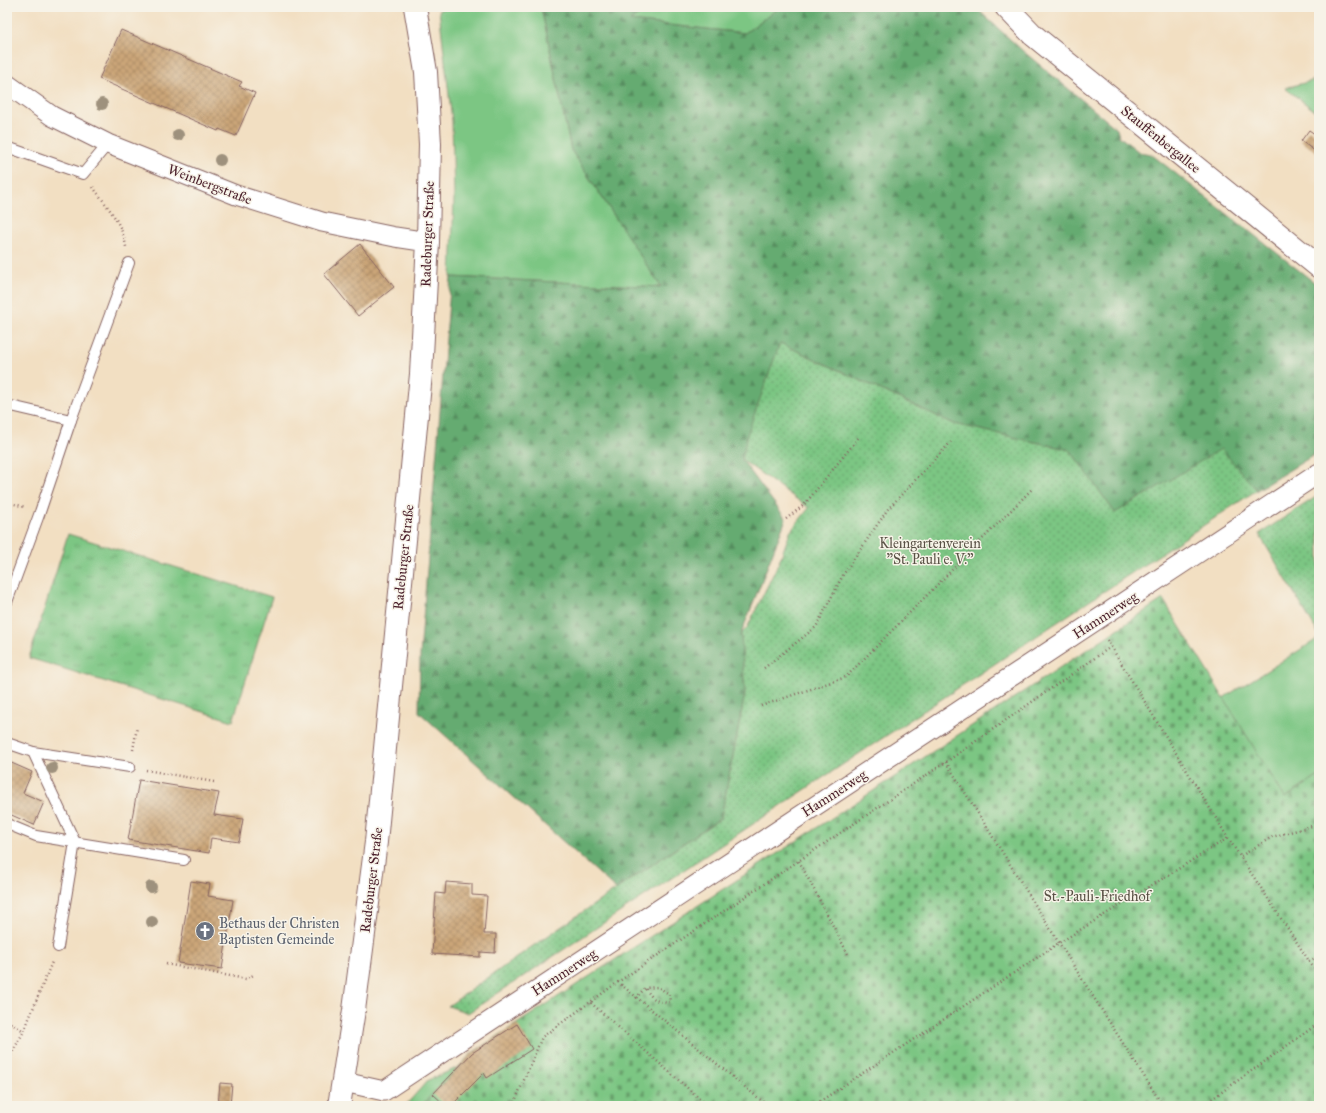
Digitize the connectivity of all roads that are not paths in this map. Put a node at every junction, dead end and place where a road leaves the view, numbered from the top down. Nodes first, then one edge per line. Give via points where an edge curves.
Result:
1 (415, 7) edge
2 (1006, 7) edge
3 (7, 84) edge
4 (108, 144) junction
5 (7, 147) edge
6 (428, 242) junction
7 (129, 263) road end
8 (1319, 267) edge
9 (7, 405) edge
10 (71, 420) junction
11 (1319, 473) edge
12 (7, 602) edge
13 (7, 743) edge
14 (33, 752) junction
15 (130, 767) road end
16 (7, 824) edge
17 (75, 842) junction
18 (184, 860) dead end
19 (58, 947) road end
20 (344, 1082) junction
21 (339, 1106) edge

1 - 6 main road, Radeburger Straße via 426,72 430,144
2 - 8 main road, Stauffenbergallee via 1033,35
3 - 4 street, Weinbergstraße via 52,116
4 - 5 lane via 83,174
4 - 6 street, Weinbergstraße via 236,195 322,222
6 - 20 main road, Radeburger Straße via 421,374 376,834
7 - 10 lane
9 - 10 lane
10 - 12 lane
11 - 20 street, Hammerweg via 384,1091
13 - 14 lane
14 - 15 lane
14 - 17 lane
16 - 17 lane via 36,836
17 - 18 lane
17 - 19 lane
20 - 21 main road, Radeburger Straße

